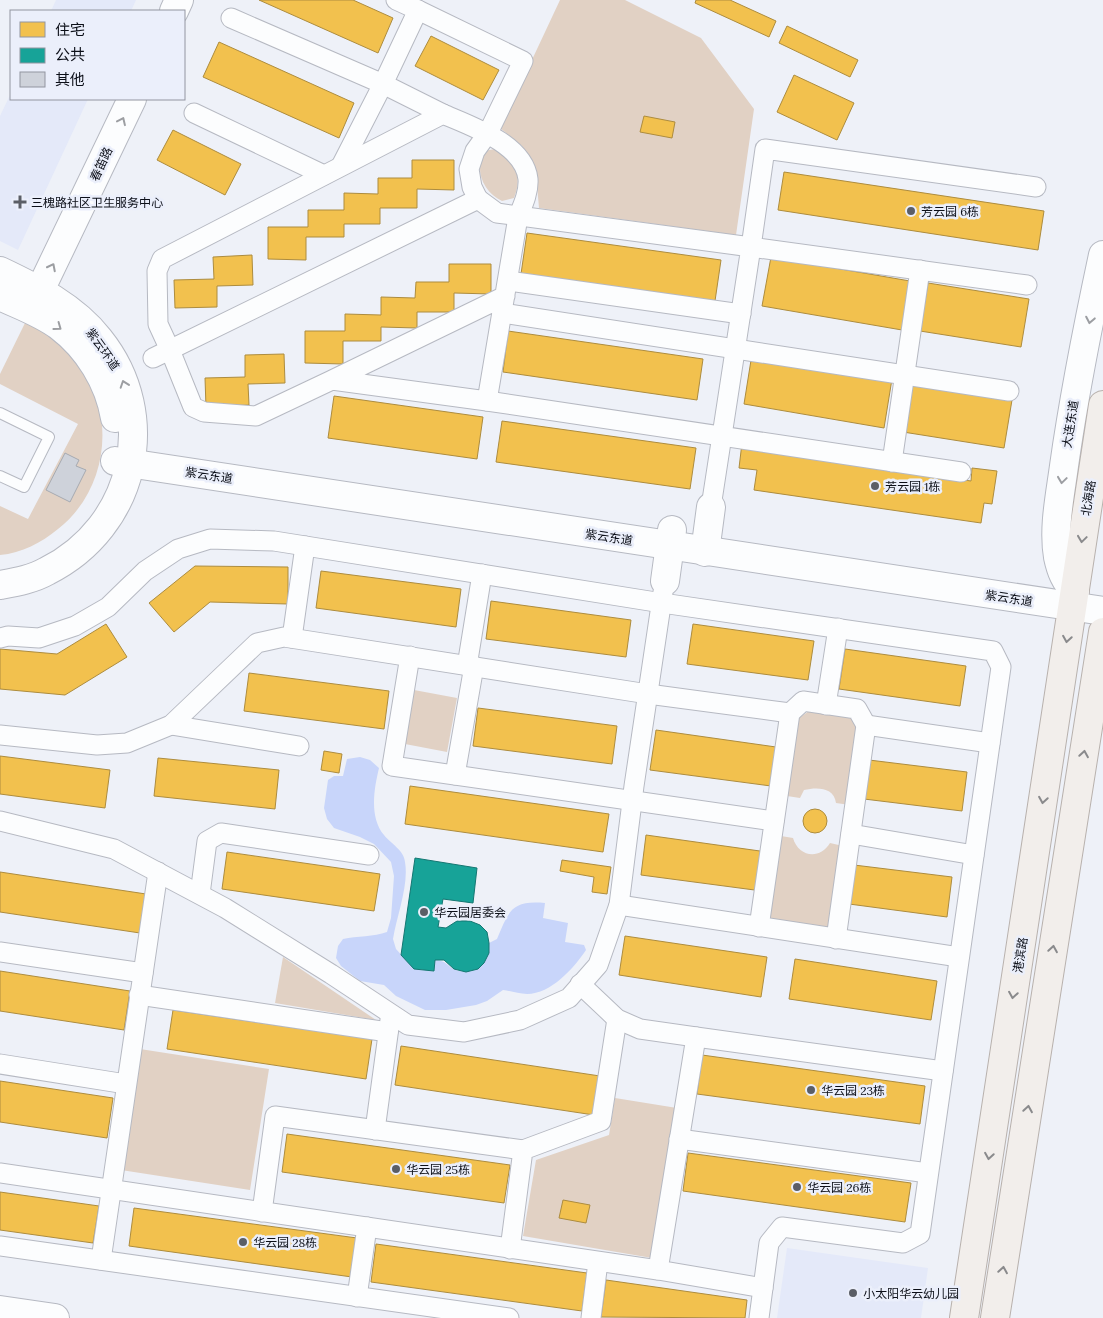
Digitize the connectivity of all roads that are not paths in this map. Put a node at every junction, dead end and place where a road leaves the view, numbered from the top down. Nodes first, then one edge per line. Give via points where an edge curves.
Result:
1 (396, 0) edge
2 (418, 10) junction
3 (231, 18) dead end
4 (382, 84) junction
5 (112, 100) edge
6 (131, 100) edge
7 (194, 112) dead end
8 (443, 114) junction
9 (488, 133) junction
10 (342, 166) junction
11 (324, 175) junction
12 (1036, 187) dead end
13 (478, 199) junction
14 (518, 217) junction
15 (751, 247) junction
16 (1103, 255) edge
17 (920, 270) junction
18 (0, 271) edge
19 (1026, 285) dead end
20 (22, 297) edge
21 (505, 297) junction
22 (741, 314) junction
23 (735, 348) junction
24 (170, 350) junction
25 (153, 358) dead end
26 (905, 375) junction
27 (332, 380) junction
28 (1009, 391) dead end
29 (487, 401) junction
30 (1103, 405) edge
31 (0, 413) edge
32 (722, 438) junction
33 (126, 458) junction
34 (892, 462) junction
35 (172, 463) junction
36 (961, 472) dead end
37 (0, 476) edge
38 (113, 493) junction
39 (711, 507) joint
40 (671, 538) junction
41 (707, 544) junction
42 (306, 546) junction
43 (0, 570) edge
44 (482, 574) junction
45 (0, 585) edge
46 (664, 592) junction
47 (1103, 594) edge
48 (1073, 599) junction
49 (1103, 611) edge
50 (838, 628) junction
51 (1103, 632) edge
52 (0, 638) edge
53 (292, 638) junction
54 (410, 656) junction
55 (470, 666) junction
56 (648, 694) junction
57 (826, 705) junction
58 (790, 713) junction
59 (171, 725) junction
60 (866, 725) junction
61 (0, 735) edge
62 (990, 743) junction
63 (299, 746) dead end
64 (455, 775) junction
65 (632, 801) junction
66 (0, 821) edge
67 (774, 821) junction
68 (851, 834) junction
69 (369, 855) dead end
70 (974, 855) junction
71 (158, 872) junction
72 (200, 894) junction
73 (619, 905) junction
74 (760, 927) junction
75 (836, 938) junction
76 (0, 952) edge
77 (959, 957) junction
78 (143, 973) junction
79 (580, 984) junction
80 (140, 995) junction
81 (391, 1014) junction
82 (616, 1019) junction
83 (388, 1032) junction
84 (696, 1037) junction
85 (0, 1064) edge
86 (943, 1071) junction
87 (126, 1084) junction
88 (374, 1130) junction
89 (679, 1139) junction
90 (523, 1150) junction
91 (0, 1173) edge
92 (928, 1173) junction
93 (111, 1189) junction
94 (262, 1212) junction
95 (367, 1227) junction
96 (0, 1246) edge
97 (510, 1249) junction
98 (101, 1260) junction
99 (598, 1262) junction
100 (658, 1270) junction
101 (763, 1288) junction
102 (357, 1297) junction
103 (0, 1310) edge
104 (55, 1318) edge
105 (509, 1318) edge
106 (591, 1318) edge
107 (758, 1318) edge
108 (964, 1318) edge
109 (995, 1318) edge

1 - 2 street
2 - 4 street
2 - 9 street via 523,60
3 - 4 street
4 - 8 street
4 - 10 street
5 - 20 street, 春笛路
20 -> 6 street, 春笛路
7 - 11 street
8 - 9 street
8 - 10 street
9 - 13 street via 475,151 469,169
9 - 14 street via 519,156 528,179
10 - 11 street
11 - 24 street via 162,259 157,271 158,324
12 - 15 street via 765,149
13 - 14 street via 497,213
13 - 24 street
14 - 15 street
14 - 21 street
15 - 17 street
15 - 22 street
16 -> 48 street, 大连东道 via 1070,421 1057,526 1061,572
17 - 19 street
17 - 26 street
18 - 20 street, 紫云环道
20 - 33 street, 紫云环道 via 72,337 98,370 114,409
21 - 22 street
21 - 23 street
21 - 27 street
21 - 29 street
22 - 23 street
23 - 26 street
23 - 32 street
24 - 25 street
24 - 27 street via 193,408 204,412 256,416
26 - 28 street
26 - 34 street
27 - 29 street
29 - 32 street
30 -> 48 main road, 北海路
31 - 37 lane via 49,437 24,487
32 - 34 street
32 - 39 street
33 - 35 street, 紫云东道
33 - 38 street, 紫云环道
34 - 36 street
35 - 38 street via 141,475
35 - 40 street, 紫云东道
38 - 43 street, 紫云环道 via 61,543 36,560
38 - 45 street, 紫云环道 via 112,512 92,537 64,562 33,577
39 - 41 street
40 - 41 street, 紫云东道
40 - 46 street
41 - 48 street, 紫云东道
42 - 44 street
42 - 52 street via 274,541 210,539 178,549 145,571 108,607 75,626 39,638
42 - 53 street
44 - 46 street
44 - 55 street
46 - 50 street
46 - 56 street
47 - 48 street, 紫云东道
48 - 49 street, 紫云东道
48 -> 108 main road, 港滨路
50 - 57 street
50 - 62 street via 992,651 1000,667
109 -> 51 main road
53 - 54 street
53 - 59 street via 257,643
54 - 55 street
54 - 64 street via 392,766
55 - 56 street
55 - 64 street
56 - 58 street
56 - 65 street
57 - 58 street via 803,701
57 - 60 street via 857,709
58 - 67 street
59 - 61 street via 127,743 98,745
59 - 63 street
60 - 62 street
60 - 68 street
62 - 70 street
64 - 65 street
65 - 67 street
65 - 73 street
66 - 71 street via 114,849
67 - 74 street
68 - 70 street
68 - 75 street
69 - 72 street via 221,833 207,841
70 - 77 street
71 - 72 street
71 - 78 street
72 - 81 street
73 - 74 street
73 - 79 street via 598,965
74 - 75 street
75 - 77 street
76 - 78 street
77 - 86 street
78 - 80 street
79 - 81 street via 569,998 520,1020 464,1032 408,1025
79 - 82 street
80 - 83 street
80 - 87 street
81 - 83 street
82 - 84 street via 640,1029
82 - 90 street via 601,1121
83 - 88 street
84 - 86 street
84 - 89 street
85 - 87 street
86 - 92 street
87 - 93 street
88 - 90 street
88 - 94 street via 275,1116
89 - 92 street
89 - 100 street
90 - 97 street
91 - 93 street
92 - 101 street via 920,1234 903,1242 782,1227 769,1243
93 - 94 street
93 - 98 street
94 - 95 street
95 - 97 street
95 - 102 street
96 - 98 street
97 - 99 street
98 - 102 street
99 - 100 street
99 - 106 street
100 - 101 street
101 - 107 street
102 - 105 street
103 - 104 street

